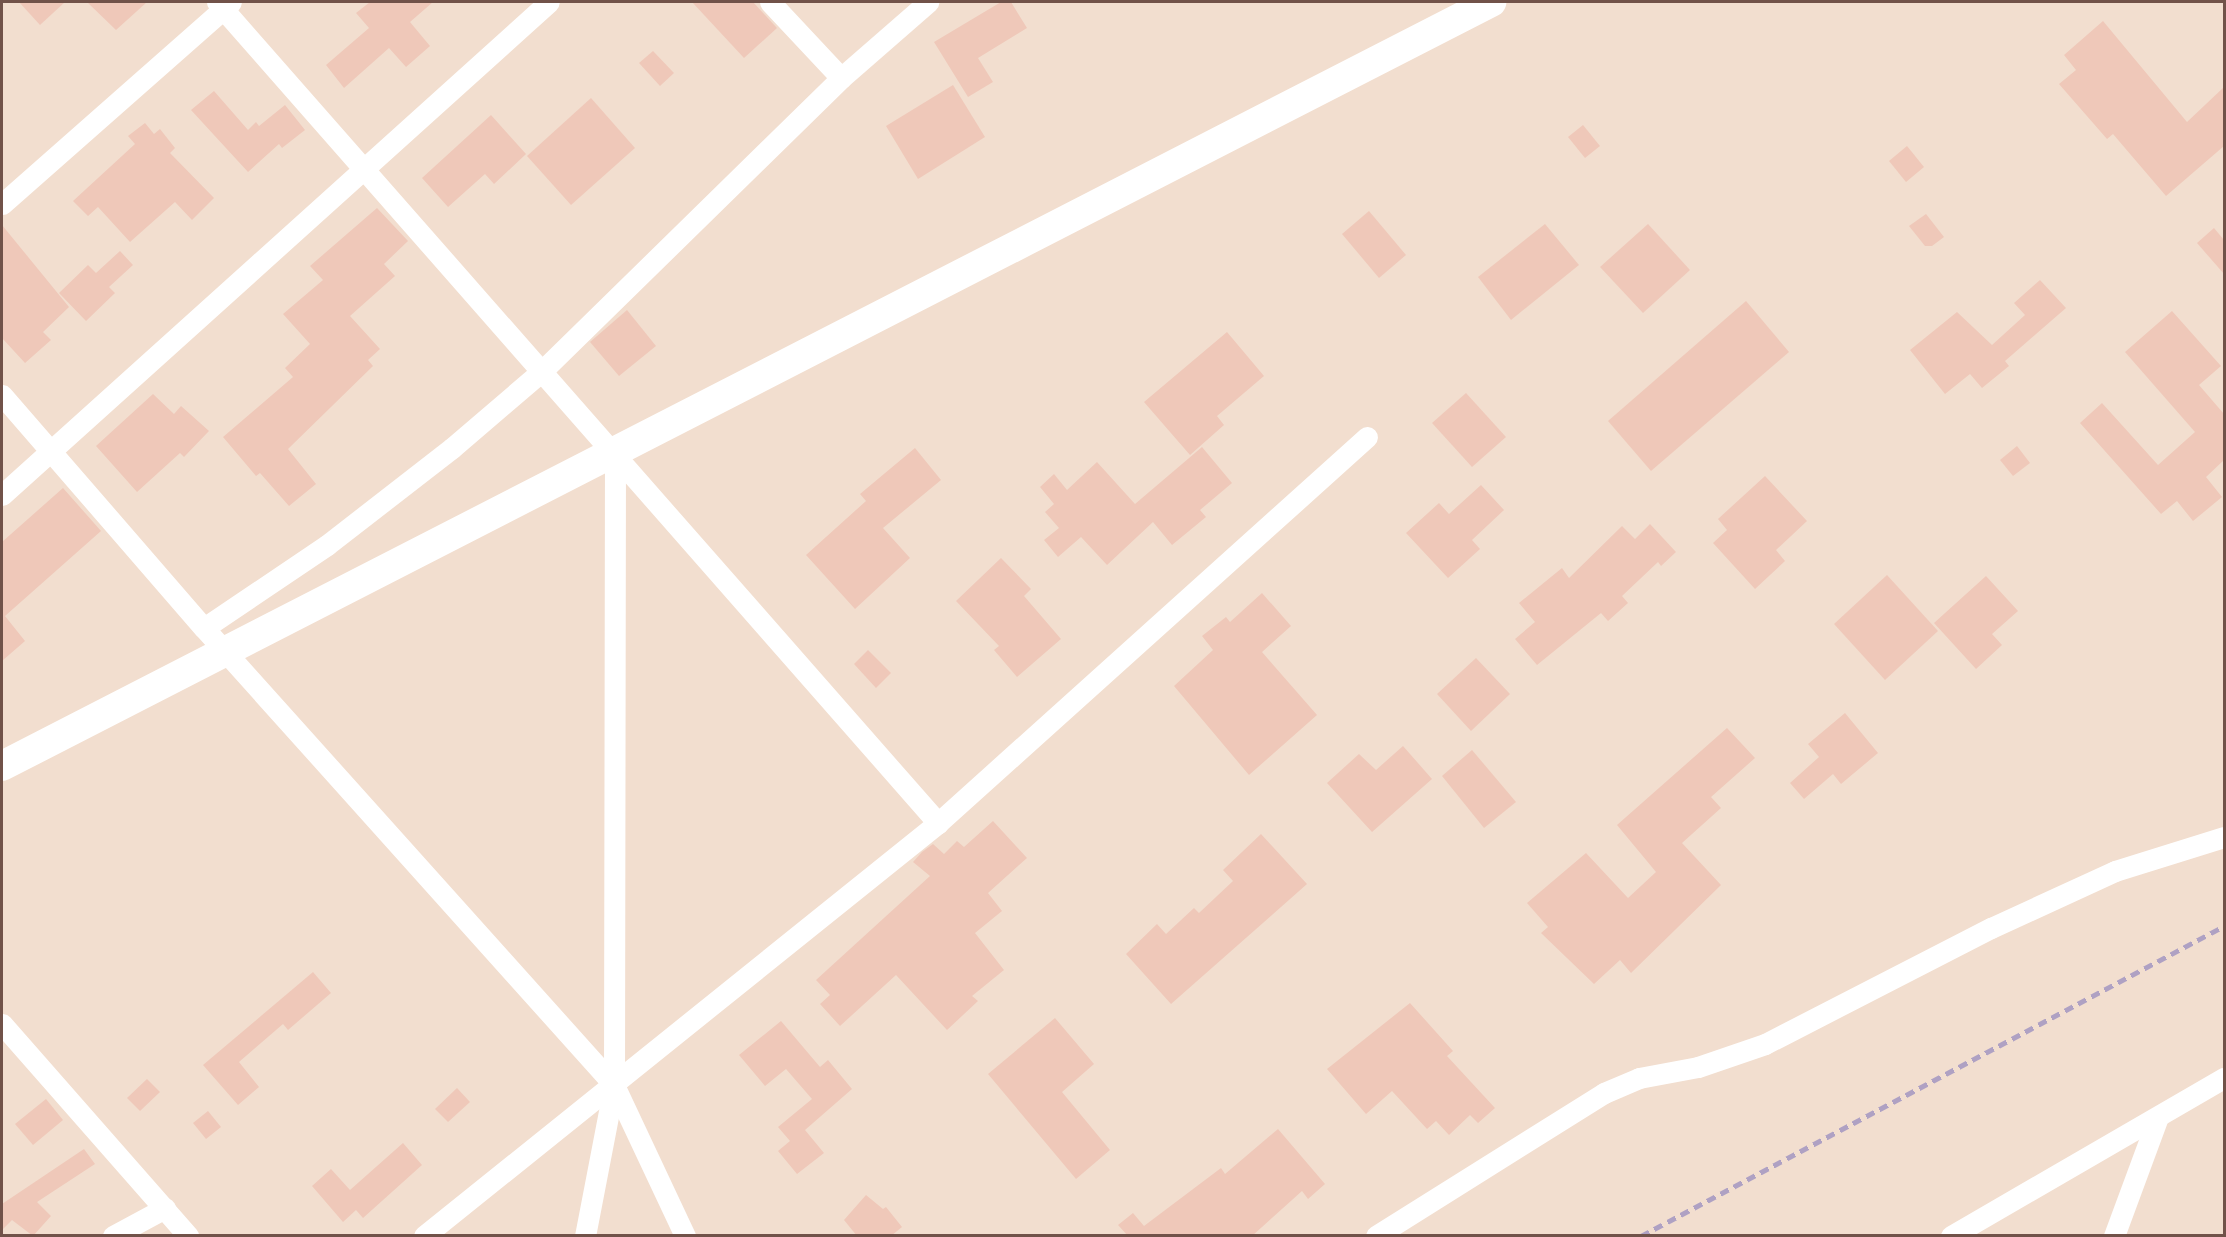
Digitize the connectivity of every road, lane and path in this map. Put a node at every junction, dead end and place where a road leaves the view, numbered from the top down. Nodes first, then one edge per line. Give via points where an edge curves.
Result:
1 (549, 2) edge
2 (770, 2) edge
3 (928, 2) edge
4 (1491, 2) edge
5 (224, 4) edge
6 (841, 78) junction
7 (363, 167) junction
8 (2, 204) edge
9 (543, 370) junction
10 (2, 395) edge
11 (1367, 437) dead end
12 (52, 450) junction
13 (615, 453) junction
14 (2, 495) edge
15 (204, 628) junction
16 (226, 654) junction
17 (2, 766) edge
18 (938, 823) junction
19 (2224, 837) edge
20 (2, 1024) edge
21 (9, 1045) edge
22 (2224, 1078) edge
23 (614, 1084) junction
24 (2157, 1120) junction
25 (165, 1208) junction
26 (113, 1236) edge
27 (188, 1236) edge
28 (424, 1236) edge
29 (585, 1236) edge
30 (685, 1236) edge
31 (1376, 1236) edge
32 (1951, 1236) edge
33 (2114, 1236) edge

1 - 7 street
2 - 6 street
3 - 6 street
4 - 13 street
5 - 7 street
5 - 8 street
6 - 9 street
7 - 9 street
7 - 12 street
9 - 13 street
9 - 15 street via 452,448 327,545
10 - 12 street
11 - 18 street
12 - 14 street
12 - 15 street
13 - 16 street
13 - 18 street
13 - 23 street
15 - 16 street
16 - 17 street
16 - 23 street
18 - 23 street
19 - 31 street via 2105,876 1991,928 1765,1044 1698,1067 1639,1078 1604,1093
20 - 21 street
21 - 25 street
22 - 24 street
23 - 28 street
23 - 29 street
23 - 30 street
24 - 32 street
24 - 33 street
25 - 26 street
25 - 27 street

